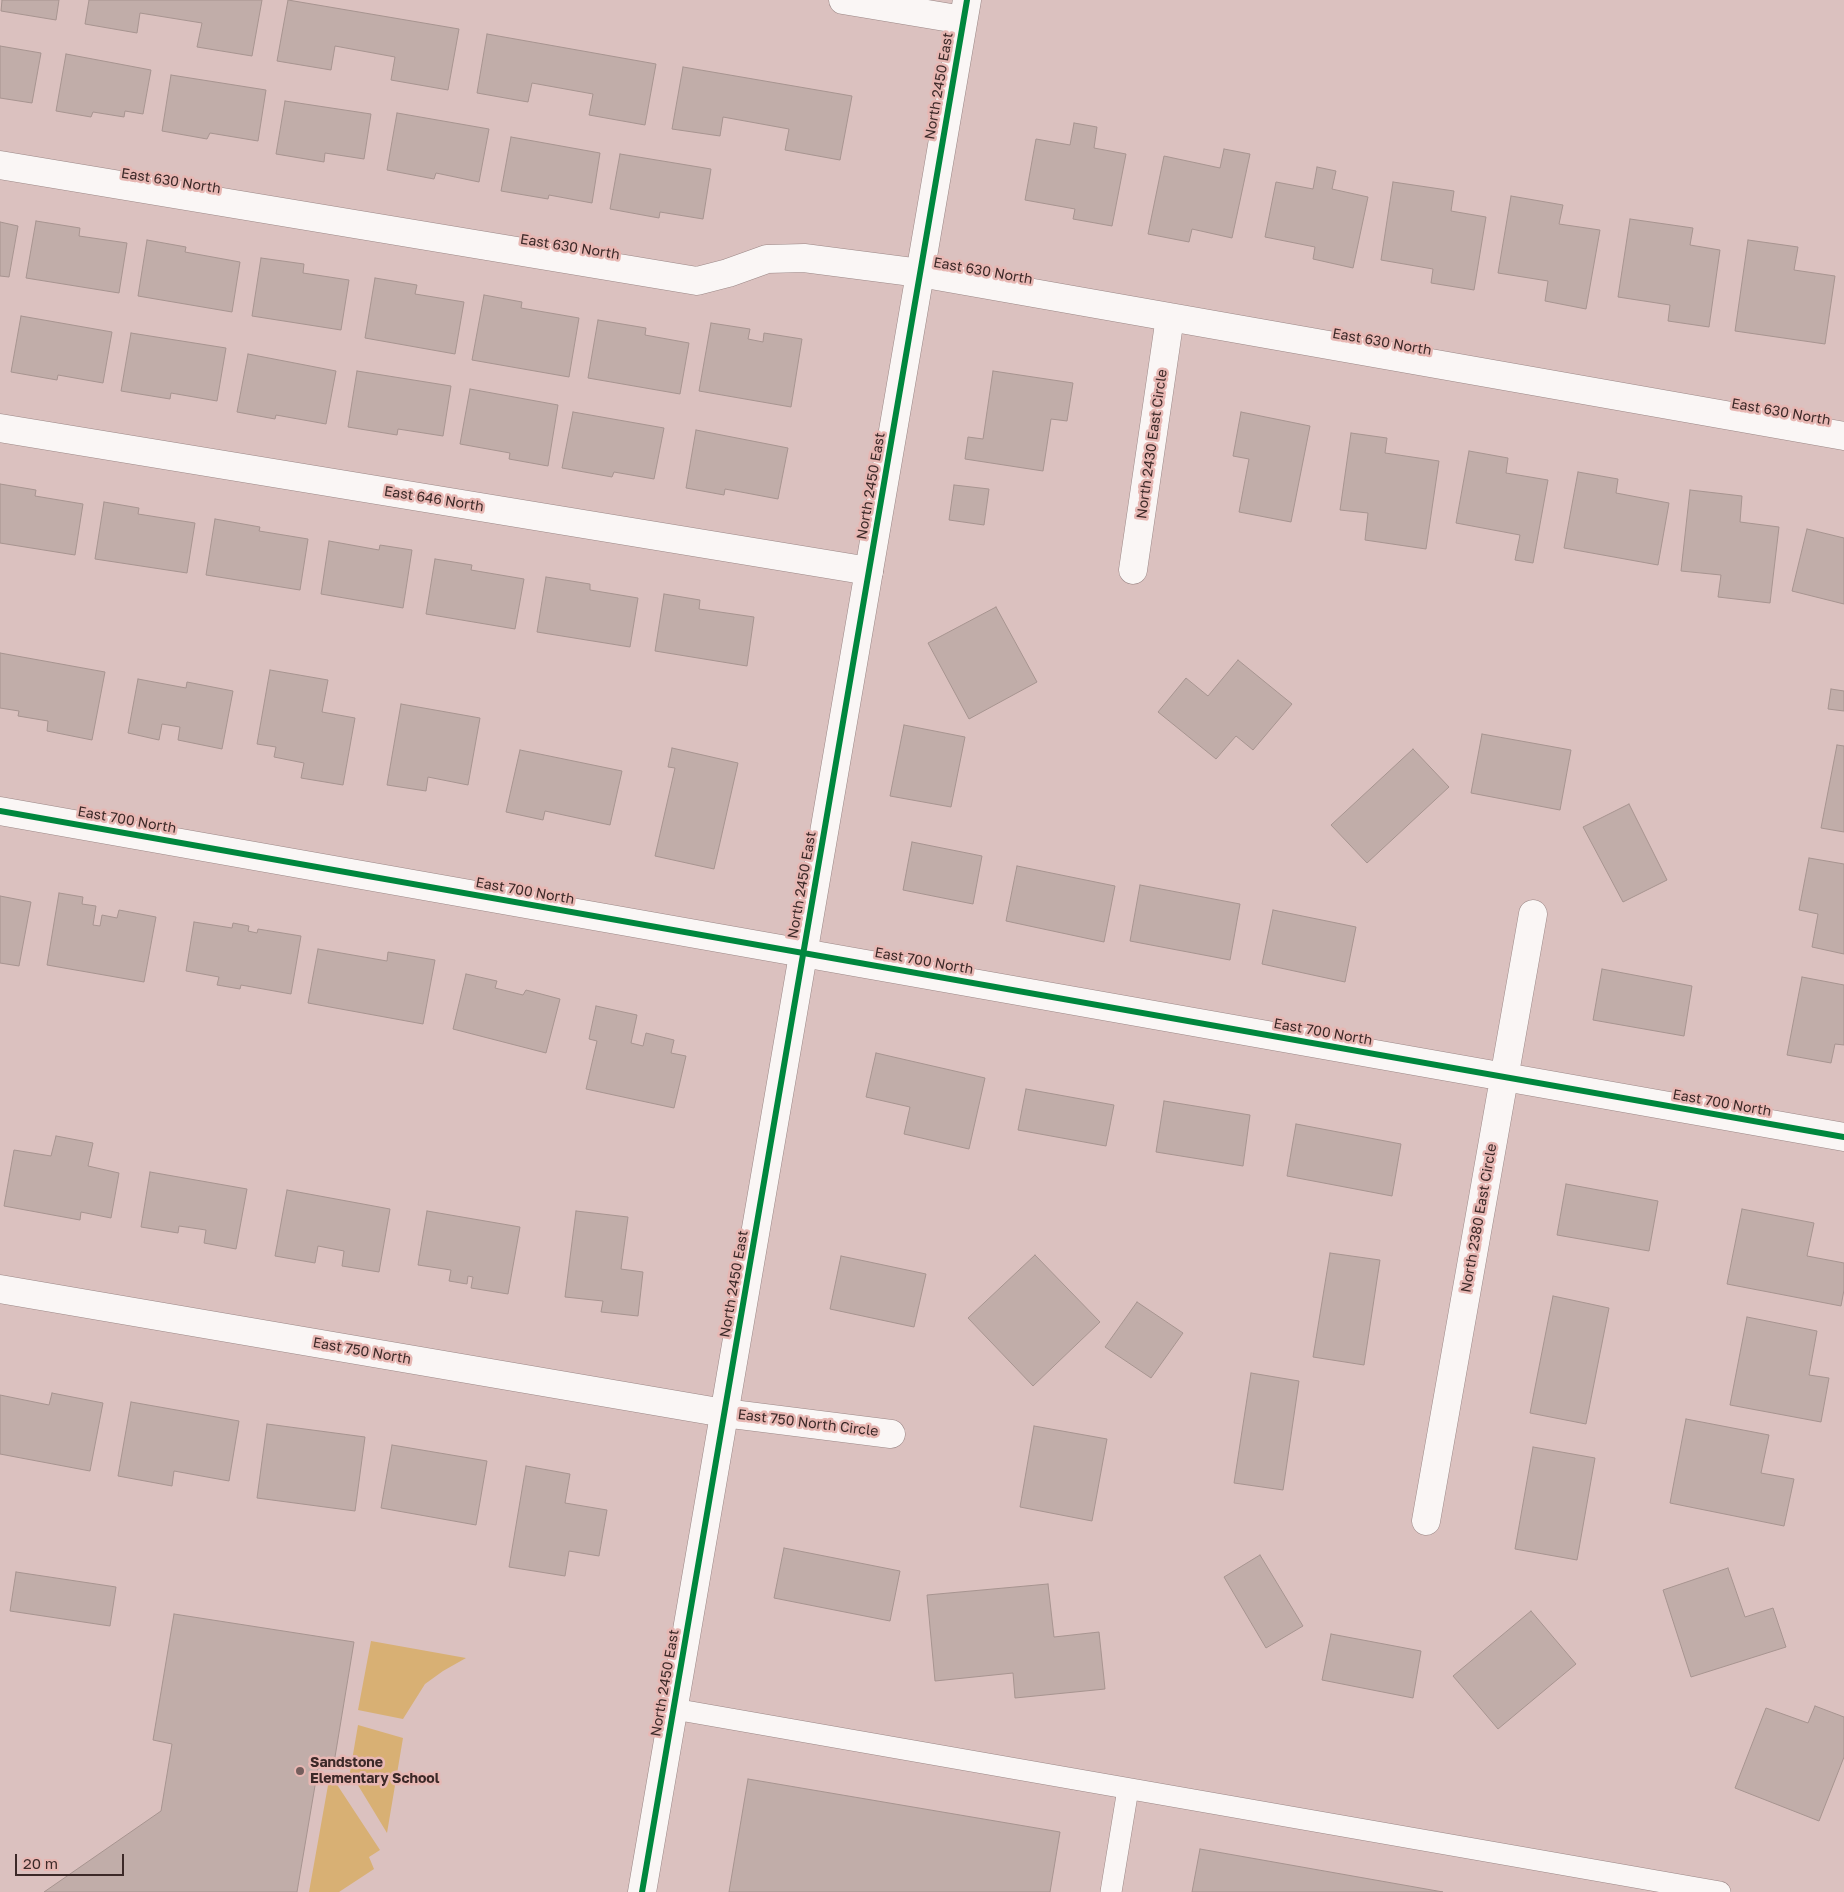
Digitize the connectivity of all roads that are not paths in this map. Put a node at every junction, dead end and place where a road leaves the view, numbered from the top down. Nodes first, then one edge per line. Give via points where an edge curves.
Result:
1 (843, 0) edge
2 (965, 10) edge
3 (0, 165) edge
4 (920, 273) junction
5 (1170, 317) junction
6 (0, 428) edge
7 (1844, 436) edge
8 (1133, 570) dead end
9 (869, 571) junction
10 (0, 810) edge
11 (1533, 914) dead end
12 (803, 952) junction
13 (1504, 1077) junction
14 (1844, 1137) edge
15 (0, 1289) edge
16 (724, 1413) junction
17 (892, 1434) dead end
18 (1426, 1521) dead end
19 (674, 1709) junction
20 (1128, 1789) junction
21 (1612, 1883) edge
22 (642, 1892) edge
23 (1111, 1892) edge
24 (1720, 1892) edge

1 - 2 street
2 - 4 street, North 2450 East
3 - 4 street, East 630 North via 697,281 767,259 804,258
4 - 5 street, East 630 North
4 - 9 street, North 2450 East
5 - 7 street, East 630 North
5 - 8 street, North 2430 East Circle
6 - 9 street, East 646 North
9 - 12 street, North 2450 East
10 - 12 street, East 700 North
11 - 13 street, North 2380 East Circle
12 - 13 street, East 700 North
12 - 16 street, North 2450 East
13 - 14 street, East 700 North
13 - 18 street, North 2380 East Circle
15 - 16 street, East 750 North
16 - 17 street, East 750 North Circle
16 - 19 street, North 2450 East
19 - 20 lane
19 - 22 street, North 2450 East
20 - 21 lane
20 - 23 lane
21 - 24 lane

